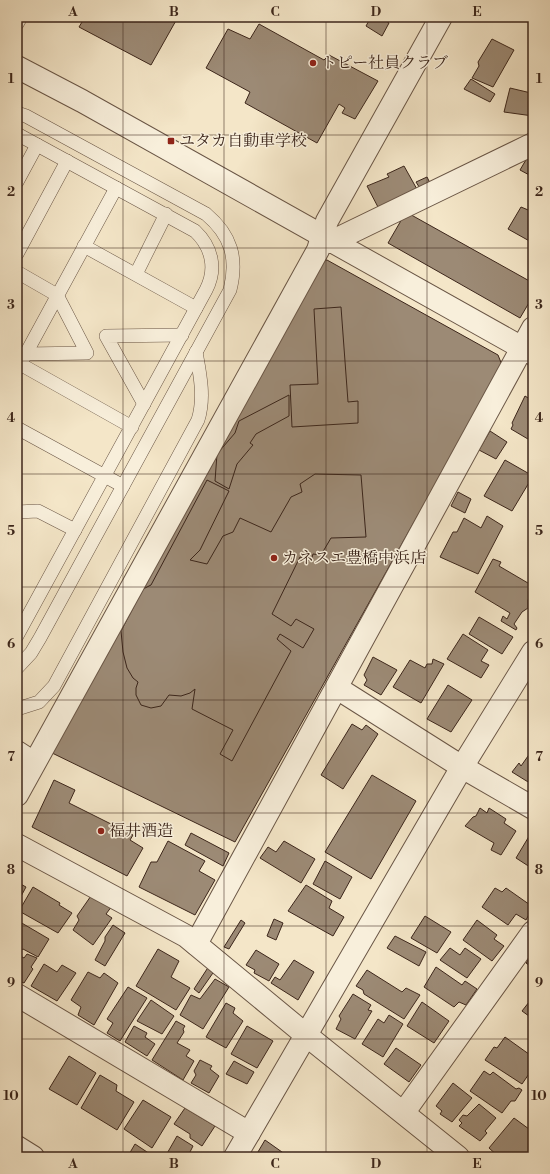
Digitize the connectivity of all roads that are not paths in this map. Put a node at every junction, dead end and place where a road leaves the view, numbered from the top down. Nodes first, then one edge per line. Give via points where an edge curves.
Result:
1 (21, 17) edge
2 (441, 17) edge
3 (17, 24) edge
4 (17, 67) edge
5 (17, 113) edge
6 (17, 134) edge
7 (533, 144) edge
8 (37, 145) junction
9 (67, 161) junction
10 (17, 182) edge
11 (116, 188) junction
12 (166, 214) junction
13 (327, 240) junction
14 (84, 246) junction
15 (17, 254) edge
16 (17, 272) edge
17 (136, 274) junction
18 (57, 295) junction
19 (196, 308) junction
20 (533, 328) edge
21 (182, 335) junction
22 (528, 351) edge
23 (196, 352) junction
24 (21, 363) edge
25 (144, 404) junction
26 (132, 426) junction
27 (17, 428) edge
28 (104, 476) junction
29 (122, 486) junction
30 (17, 512) edge
31 (75, 530) junction
32 (17, 636) edge
33 (533, 652) edge
34 (17, 668) edge
35 (337, 688) junction
36 (17, 709) edge
37 (26, 758) edge
38 (462, 767) junction
39 (17, 795) edge
40 (533, 808) edge
41 (17, 845) edge
42 (533, 932) edge
43 (196, 944) junction
44 (17, 994) edge
45 (306, 1035) junction
46 (404, 1112) junction
47 (249, 1133) junction
48 (17, 1147) edge
49 (33, 1157) edge
50 (235, 1157) edge
51 (458, 1157) edge

1 - 3 lane
2 - 13 street via 327,221
4 - 13 street
5 - 23 lane via 206,214 226,235 232,254 233,279 230,290
6 - 8 lane
7 - 13 street
8 - 9 lane
8 - 10 lane
9 - 11 lane
9 - 15 lane
11 - 12 lane
11 - 14 lane
12 - 17 lane
12 - 19 lane via 195,231 204,239 208,248 213,274
13 - 22 street
13 - 37 street via 310,264
14 - 17 lane
14 - 18 lane
16 - 18 lane
17 - 19 lane
18 - 24 lane
18 - 24 lane via 88,353
19 - 21 lane
20 - 22 street
21 - 25 lane
21 - 25 lane via 106,336
22 - 35 street
23 - 29 lane
23 - 36 lane via 202,400 198,420 54,686 39,702
24 - 26 lane
25 - 26 lane
26 - 28 lane
27 - 28 lane
28 - 29 lane
28 - 31 lane
29 - 34 lane via 40,638
30 - 31 lane via 38,511
31 - 32 lane
33 - 38 street
35 - 38 street
35 - 43 street
37 - 39 street
38 - 40 street
38 - 45 street
41 - 43 street via 186,936
42 - 46 street
43 - 45 street
44 - 47 street
45 - 46 street
45 - 47 street
46 - 51 street
47 - 50 street
48 - 49 street

